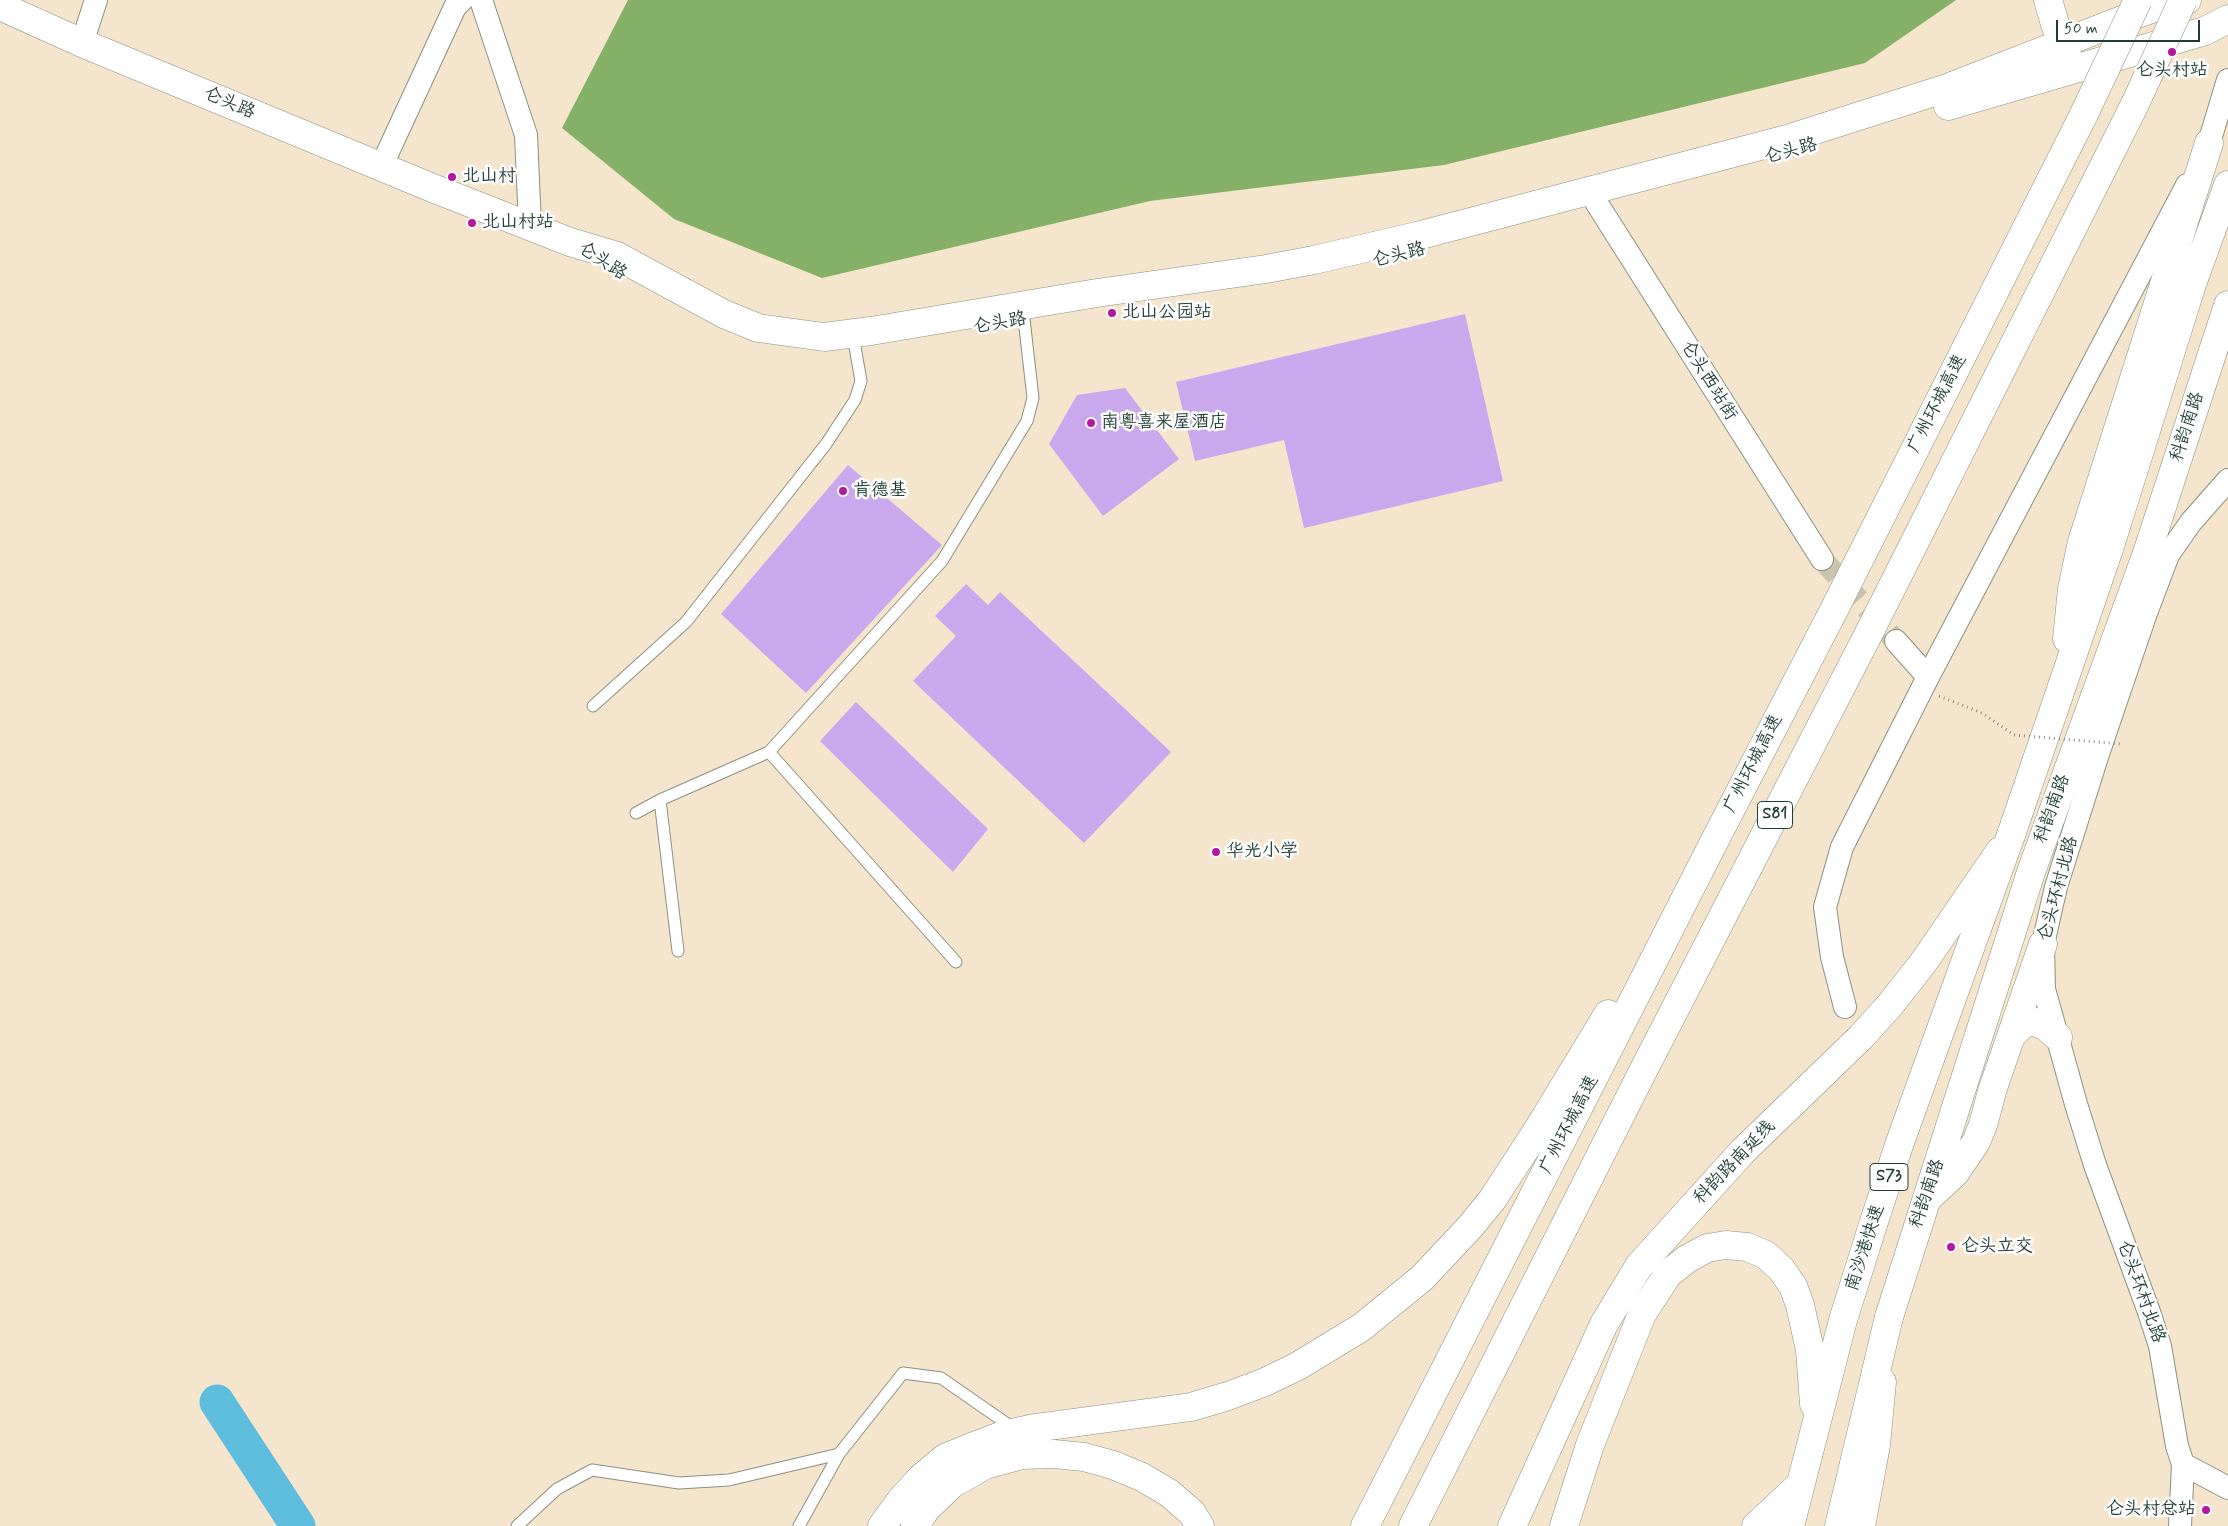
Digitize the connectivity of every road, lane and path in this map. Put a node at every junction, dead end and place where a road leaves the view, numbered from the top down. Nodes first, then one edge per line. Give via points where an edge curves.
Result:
1 (96, 0) edge
2 (462, 0) edge
3 (481, 0) edge
4 (2048, 0) edge
5 (2138, 0) edge
6 (2183, 0) edge
7 (2187, 0) edge
8 (0, 6) edge
9 (2228, 19) edge
10 (82, 43) junction
11 (2067, 56) junction
12 (2228, 80) edge
13 (2209, 143) junction
14 (381, 167) junction
15 (2228, 185) edge
16 (1596, 202) junction
17 (530, 226) junction
18 (570, 242) junction
19 (2228, 304) edge
20 (1024, 319) junction
21 (855, 347) junction
22 (2228, 480) edge
23 (1822, 559) tunnel mouth
24 (1896, 641) tunnel mouth
25 (2064, 678) junction
26 (1925, 683) junction
27 (593, 706) dead end
28 (2122, 744) dead end
29 (769, 752) junction
30 (660, 800) junction
31 (636, 813) dead end
32 (2011, 835) junction
33 (1714, 842) junction
34 (2043, 944) junction
35 (678, 950) dead end
36 (956, 962) dead end
37 (1845, 1007) dead end
38 (2012, 1034) junction
39 (2058, 1037) junction
40 (1642, 1073) junction
41 (1925, 1201) junction
42 (1889, 1317) junction
43 (1815, 1430) junction
44 (1019, 1432) junction
45 (839, 1454) junction
46 (2183, 1464) junction
47 (1801, 1484) junction
48 (2228, 1488) edge
49 (517, 1526) edge
50 (799, 1526) edge
51 (882, 1526) edge
52 (915, 1526) edge
53 (1200, 1526) edge
54 (1365, 1526) edge
55 (1413, 1526) edge
56 (1431, 1526) edge
57 (1512, 1526) edge
58 (1564, 1526) edge
59 (1756, 1526) edge
60 (1790, 1526) edge
61 (1839, 1526) edge
62 (1861, 1526) edge
63 (2180, 1526) edge

1 - 10 street
2 - 14 street via 455,7
3 - 17 street via 526,135
4 - 11 main road
5 - 33 main road, 广州环城高速 / S81, bridge via 2084,114
6 - 40 main road, S81, bridge via 2135,104 1869,633
7 - 11 main road, 仑头路 via 2146,10
8 - 10 main road, 仑头路
9 - 11 main road, 仑头路 via 2205,31
10 - 14 main road, 仑头路
11 - 16 main road, 仑头路 via 1824,143
11 - 18 main road, 仑头路 via 1947,88 1787,139 1418,236 1305,262 1087,294 871,331 824,336 758,328 724,314 617,256
12 - 13 street
13 - 25 main road via 2082,542 2072,589
13 - 26 street
14 - 17 main road, 仑头路
15 - 25 main road, 科韵南路 via 2192,284 2109,549
16 - 20 main road, 仑头路 via 1392,259 1281,280
16 - 23 street, 仑头西站街
17 - 18 main road, 仑头路
18 - 21 main road, 仑头路 via 599,263 664,300 737,334 812,348
19 - 41 main road, 科韵南路 via 2147,553 2031,872
20 - 21 main road, 仑头路
20 - 29 lane via 1033,398 1027,421 942,561
21 - 27 lane via 861,381 855,400 826,444 686,622
22 - 34 street, 仑头环村北路 via 2191,522 2168,555 2097,758 2056,887
24 - 26 street
25 - 32 main road, 科韵南路
26 - 28 path, bridge via 1982,713 2014,735
26 - 37 street via 1842,847 1825,907 1832,957
29 - 30 lane
29 - 36 lane
30 - 31 lane
30 - 35 lane
32 - 43 main road, 南沙港快速 / S73 via 1899,1145 1843,1320
32 - 57 main road, 科韵路南延线 via 1923,963 1890,1005 1855,1044 1743,1151 1639,1266 1604,1324
33 - 44 main road via 1492,1200 1446,1254 1394,1302 1298,1366 1228,1396 1190,1407 1090,1419
33 - 54 main road, 广州环城高速 / S81
34 - 38 main road
34 - 39 street, 仑头环村北路 via 2044,989
38 - 39 main road via 2022,1025 2032,1022 2045,1026
38 - 41 main road via 1976,1142 1955,1173
39 - 46 street, 仑头环村北路 via 2094,1165 2160,1346
40 - 55 main road, S81
40 - 56 main road
41 - 42 main road, 科韵南路
42 - 61 main road
42 - 62 main road via 1876,1445
43 - 47 main road, 南沙港快速 / S73
43 - 58 main road via 1810,1350 1793,1286 1766,1255 1747,1247 1726,1245 1707,1248 1668,1274 1642,1314 1590,1445
44 - 45 lane via 941,1378 903,1372
44 - 51 main road via 945,1458 921,1478
45 - 49 lane via 729,1480 679,1483 592,1470 557,1489
45 - 50 lane
46 - 48 street
46 - 63 street, 仑头环村北路
47 - 59 main road
47 - 60 main road, 南沙港快速 / S73
52 - 53 main road via 952,1484 985,1465 1022,1455 1054,1454 1084,1457 1142,1477 1169,1493 1192,1513

